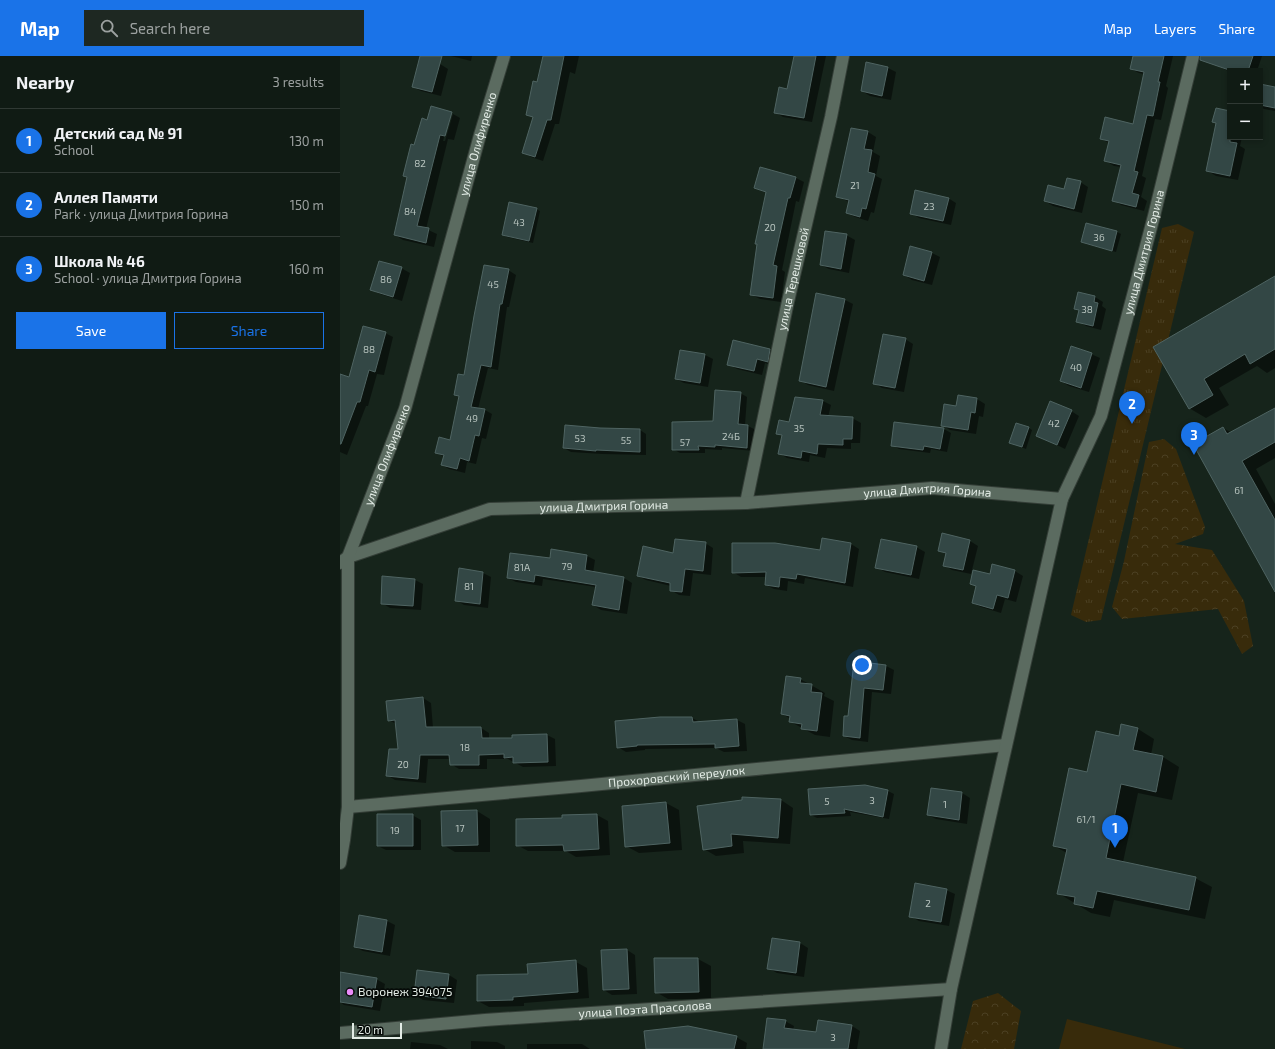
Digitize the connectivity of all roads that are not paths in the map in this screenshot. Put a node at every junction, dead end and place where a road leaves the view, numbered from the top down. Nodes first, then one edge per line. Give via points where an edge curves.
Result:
1 (504, 56) edge
2 (843, 56) edge
3 (1193, 56) edge
4 (1062, 499) junction
5 (746, 503) junction
6 (344, 560) edge
7 (1006, 745) junction
8 (348, 807) junction
9 (340, 863) edge
10 (951, 989) junction
11 (340, 1033) edge
12 (941, 1049) edge

1 - 6 street, улица Олифиренко via 405,409
2 - 5 street, улица Терешковой
3 - 4 street, улица Дмитрия Горина via 1154,216 1100,416
4 - 5 street, улица Дмитрия Горина via 932,488
4 - 7 street
5 - 6 street, улица Дмитрия Горина via 490,510
6 - 8 street, улица Олифиренко
7 - 8 street, Прохоровский переулок
7 - 10 street
8 - 9 street, улица Олифиренко
10 - 11 street, улица Поэта Прасолова via 485,1020
10 - 12 street

